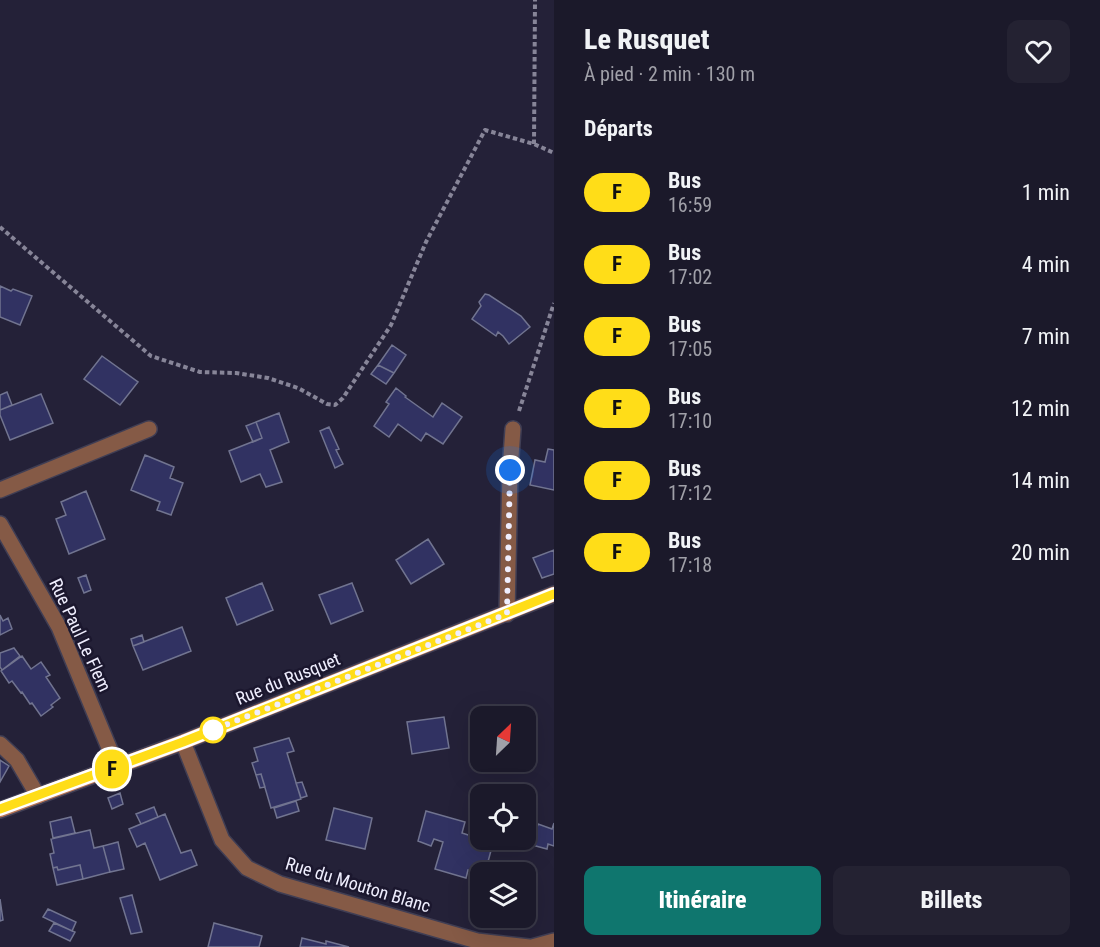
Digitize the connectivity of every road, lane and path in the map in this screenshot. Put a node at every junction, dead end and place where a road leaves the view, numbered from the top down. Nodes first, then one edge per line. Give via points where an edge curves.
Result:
1 (535, 0) edge
2 (534, 144) junction
3 (554, 153) edge
4 (0, 227) edge
5 (554, 303) edge
6 (149, 429) dead end
7 (513, 429) joint
8 (0, 490) edge
9 (0, 524) edge
10 (554, 594) edge
11 (507, 614) junction
12 (183, 742) junction
13 (0, 744) edge
14 (117, 767) junction
15 (38, 796) junction
16 (0, 810) edge
17 (554, 941) edge
18 (531, 947) edge

1 - 2 path
2 - 3 path
2 - 4 path via 485,130 426,242 391,325 335,405 268,378 200,372 151,356
5 - 7 path
6 - 8 street
7 - 11 street
9 - 14 street, Rue Paul Le Flem via 59,627
10 - 11 street, Rue du Rusquet
11 - 12 street, Rue du Rusquet
12 - 14 street, Rue du Rusquet
12 - 18 street, Rue du Mouton Blanc via 222,840 248,868 280,884 477,941
13 - 15 street via 17,760
14 - 15 street, Rue du Rusquet
15 - 16 street, Rue du Rusquet
17 - 18 street, Rue du Mouton Blanc

